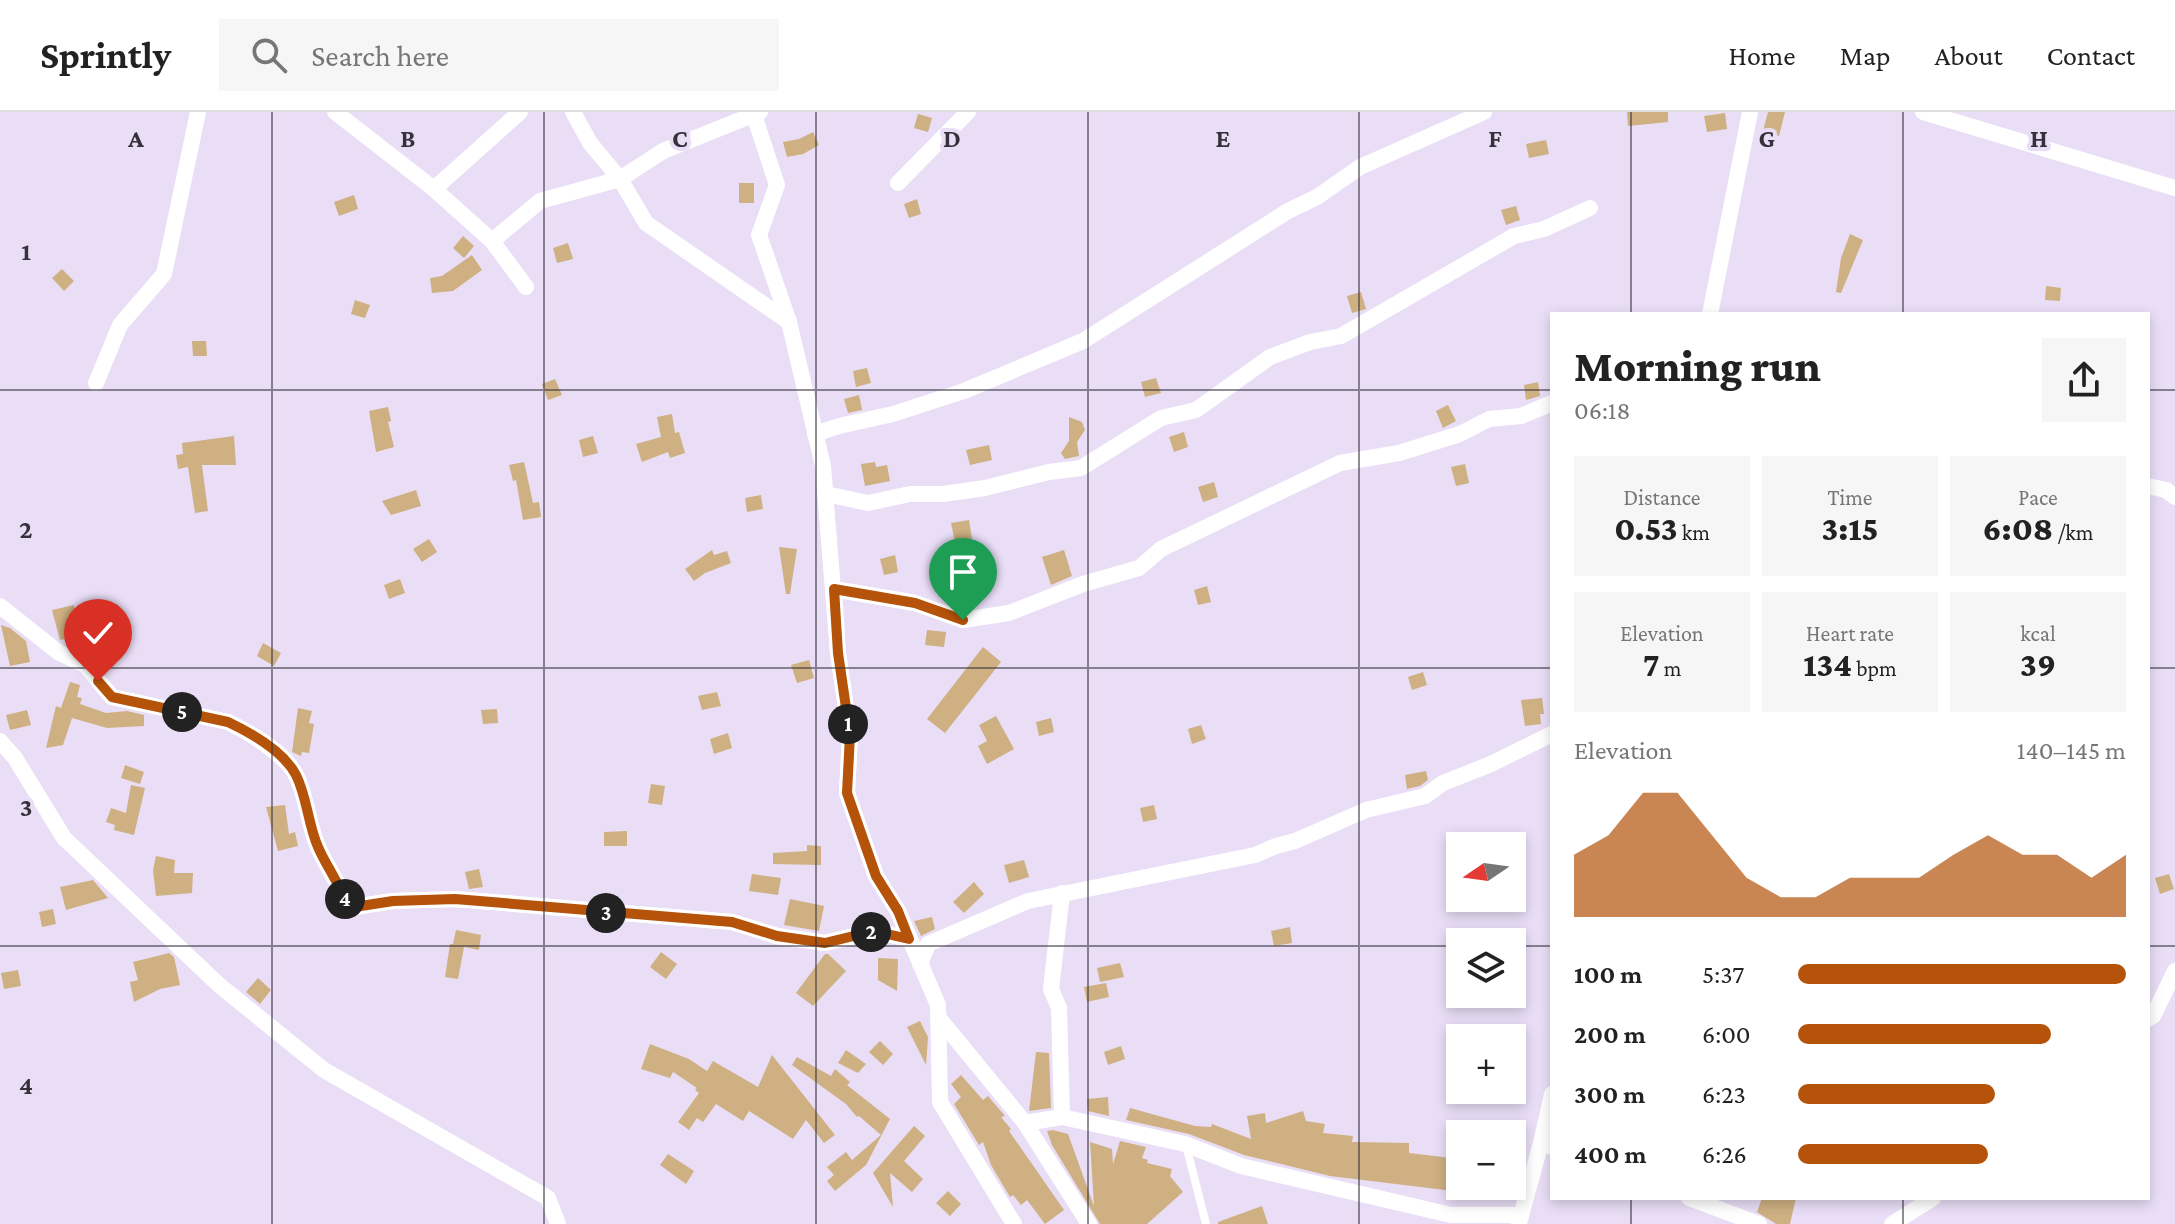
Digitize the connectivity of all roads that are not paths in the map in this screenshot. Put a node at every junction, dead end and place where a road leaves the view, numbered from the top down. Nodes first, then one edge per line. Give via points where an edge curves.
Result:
1 (198, 112) edge
2 (335, 112) edge
3 (520, 112) edge
4 (573, 112) edge
5 (968, 112) edge
6 (1484, 112) edge
7 (1750, 112) edge
8 (1923, 112) edge
9 (756, 113) edge
10 (620, 179) junction
11 (898, 183) dead end
12 (2175, 188) edge
13 (434, 189) junction
14 (1590, 208) dead end
15 (492, 241) junction
16 (526, 287) dead end
17 (1710, 312) edge
18 (789, 322) junction
19 (96, 383) dead end
20 (1550, 404) edge
21 (815, 434) junction
22 (2150, 486) edge
23 (826, 494) junction
24 (2175, 497) edge
25 (834, 589) junction
26 (0, 606) edge
27 (1550, 735) edge
28 (0, 741) edge
29 (1062, 893) junction
30 (909, 939) junction
31 (920, 964) junction
32 (2175, 971) edge
33 (938, 1017) junction
34 (2150, 1018) edge
35 (1550, 1111) edge
36 (1062, 1117) junction
37 (1025, 1123) junction
38 (1185, 1144) junction
39 (1546, 1145) edge
40 (1694, 1200) edge
41 (1930, 1200) edge
42 (1012, 1220) edge
43 (1520, 1220) edge
44 (558, 1224) edge
45 (1026, 1224) edge
46 (1089, 1224) edge
47 (1206, 1224) edge
48 (1759, 1224) edge
49 (1892, 1224) edge

1 - 19 street via 164,274 120,325
2 - 13 street
3 - 13 street
4 - 10 street
5 - 11 street
6 - 21 street via 1360,167 1083,341 964,391
7 - 17 street
8 - 12 street
9 - 10 street via 663,151
9 - 18 street via 777,185 759,235
10 - 15 street via 540,201
10 - 18 street via 646,223
13 - 15 street
14 - 23 street via 1514,236 1341,336 1270,357 1196,410 1161,418 1081,468 985,488 868,503
15 - 16 street
18 - 21 street
20 - 25 street via 1521,416 1489,419 1399,453 1340,463 1161,549 1139,568 1009,613 963,620 915,603
21 - 23 street
22 - 24 street
23 - 25 street
25 - 30 street via 850,735 847,793 876,876
26 - 30 street via 58,652 85,665 112,697 228,722 278,756 295,774 318,846 348,908 455,899 732,922 825,943 874,931
27 - 29 street via 1425,796 1366,810 1255,855
28 - 44 street via 64,838 219,985 324,1070 548,1198
29 - 31 street via 1028,901 928,944
29 - 36 street via 1051,989 1059,1008
30 - 31 street
31 - 33 street
32 - 34 street
33 - 37 street
33 - 42 street via 940,1102
35 - 39 street
36 - 37 street
36 - 38 street
37 - 46 street
38 - 43 street via 1241,1166 1451,1215
38 - 47 lane
39 - 43 street
40 - 48 street
41 - 49 street
42 - 45 street

